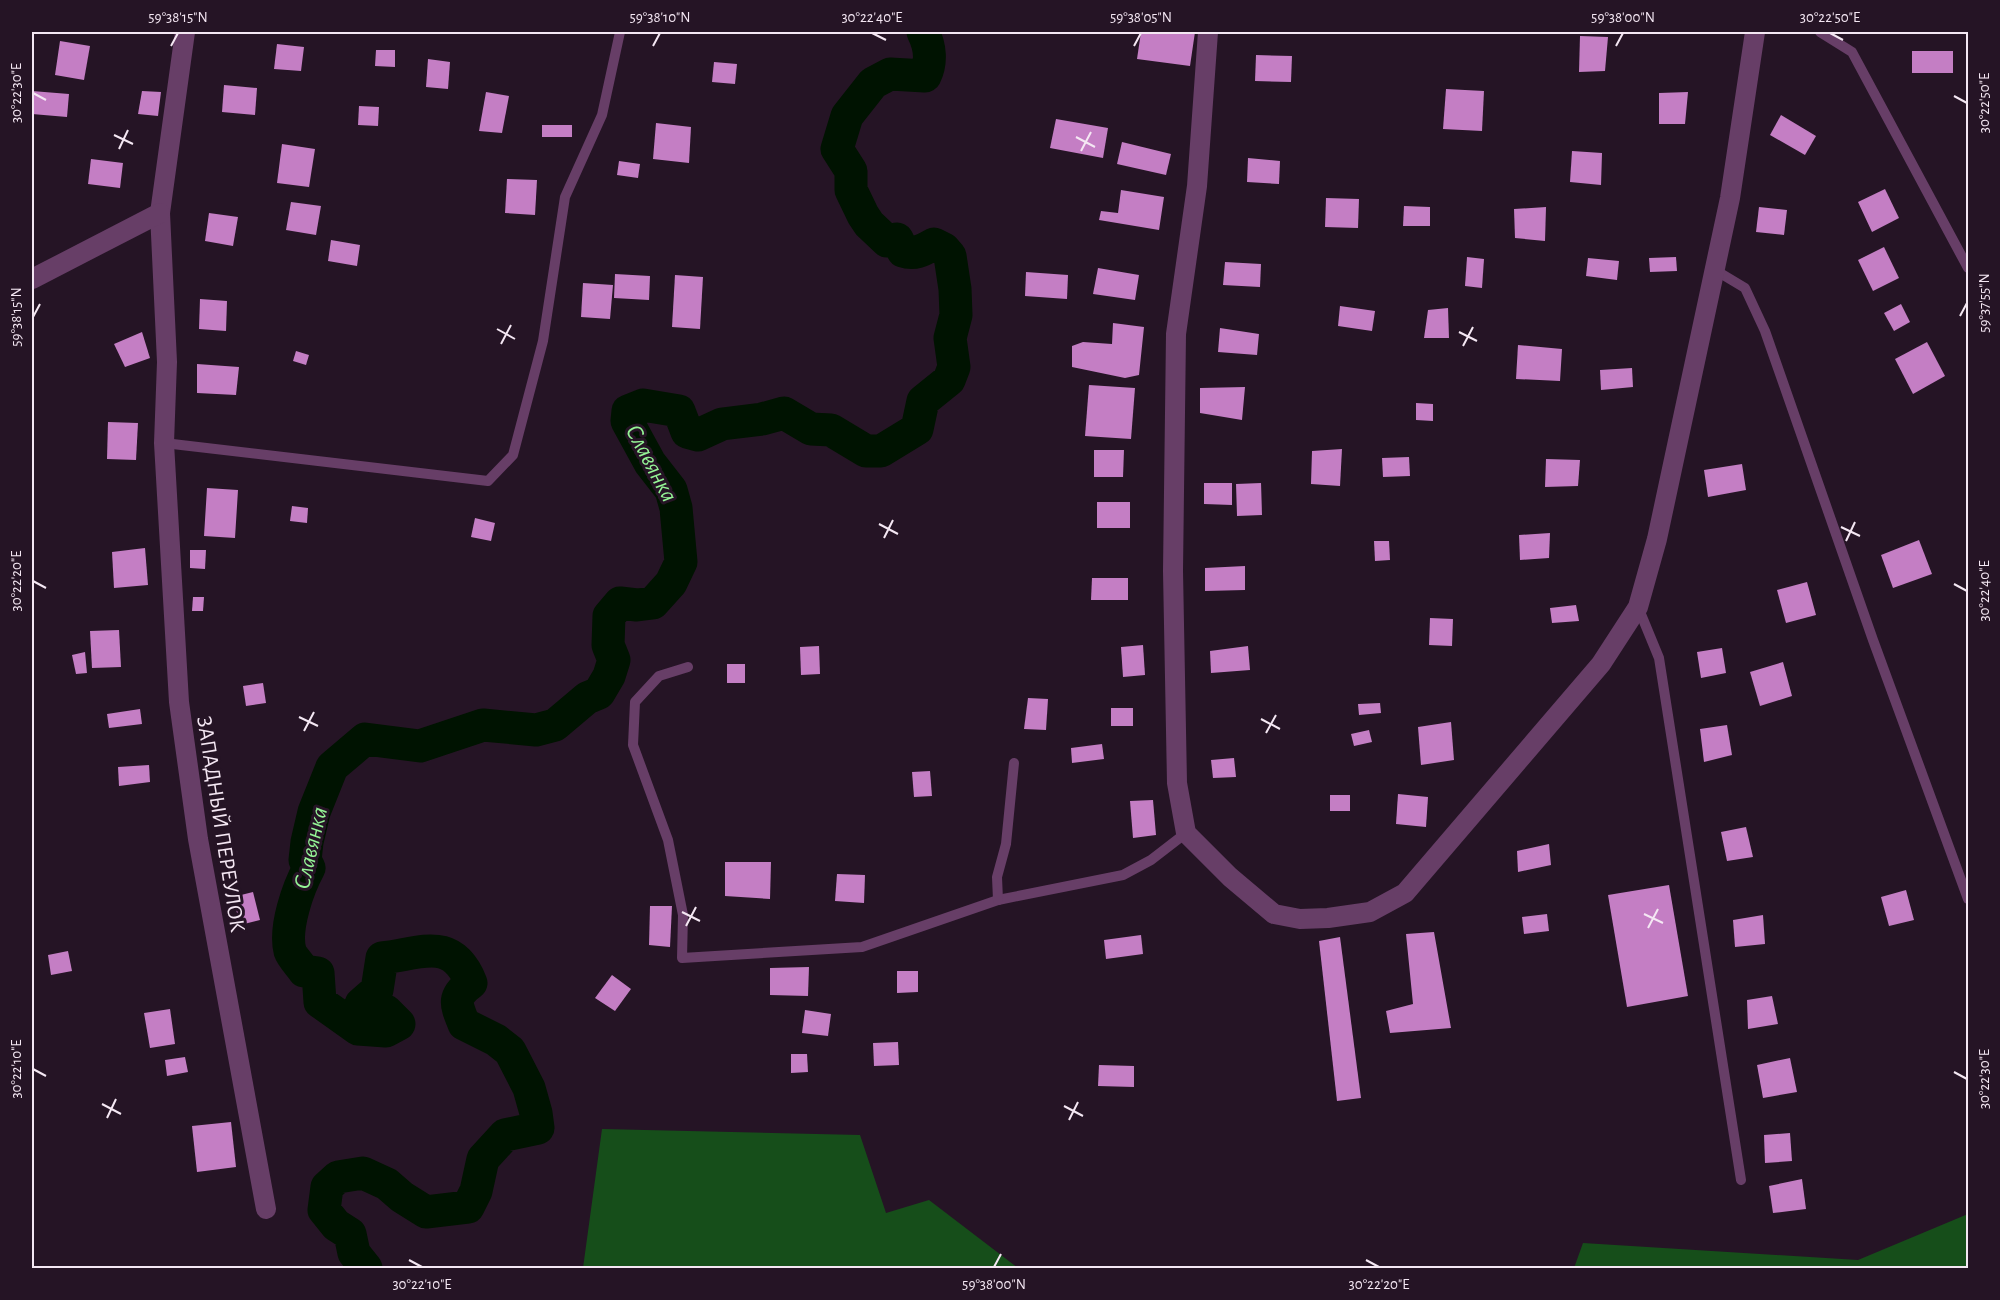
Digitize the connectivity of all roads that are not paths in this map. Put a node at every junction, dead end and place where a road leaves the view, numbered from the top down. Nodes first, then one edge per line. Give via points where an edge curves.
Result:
1 (185, 32) edge
2 (620, 32) edge
3 (1208, 32) edge
4 (1755, 32) edge
5 (1820, 32) edge
6 (160, 213) junction
7 (1968, 268) edge
8 (1715, 270) junction
9 (32, 279) edge
10 (164, 443) junction
11 (1638, 607) junction
12 (688, 668) dead end
13 (1014, 763) dead end
14 (1186, 833) junction
15 (1968, 899) edge
16 (998, 900) junction
17 (1741, 1180) dead end
18 (266, 1209) dead end

1 - 6 street, ЗАПАДНЫЙ ПЕРЕУЛОК
2 - 10 lane via 602,116 565,197 543,341 513,455 488,481
3 - 14 street via 1197,186 1176,334 1176,783
4 - 8 street
5 - 7 lane via 1852,52
6 - 9 street
6 - 10 street, ЗАПАДНЫЙ ПЕРЕУЛОК via 166,362
8 - 11 street via 1657,539
8 - 15 lane via 1745,288 1765,331
10 - 18 street, ЗАПАДНЫЙ ПЕРЕУЛОК via 179,702 198,839
11 - 14 street via 1601,664 1405,893 1370,912 1300,919 1274,914
11 - 17 lane via 1659,658
12 - 16 lane via 659,676 635,702 633,745 668,840 683,915 682,958 862,947
13 - 16 lane via 1006,844 997,877
14 - 16 lane via 1151,860 1123,875

